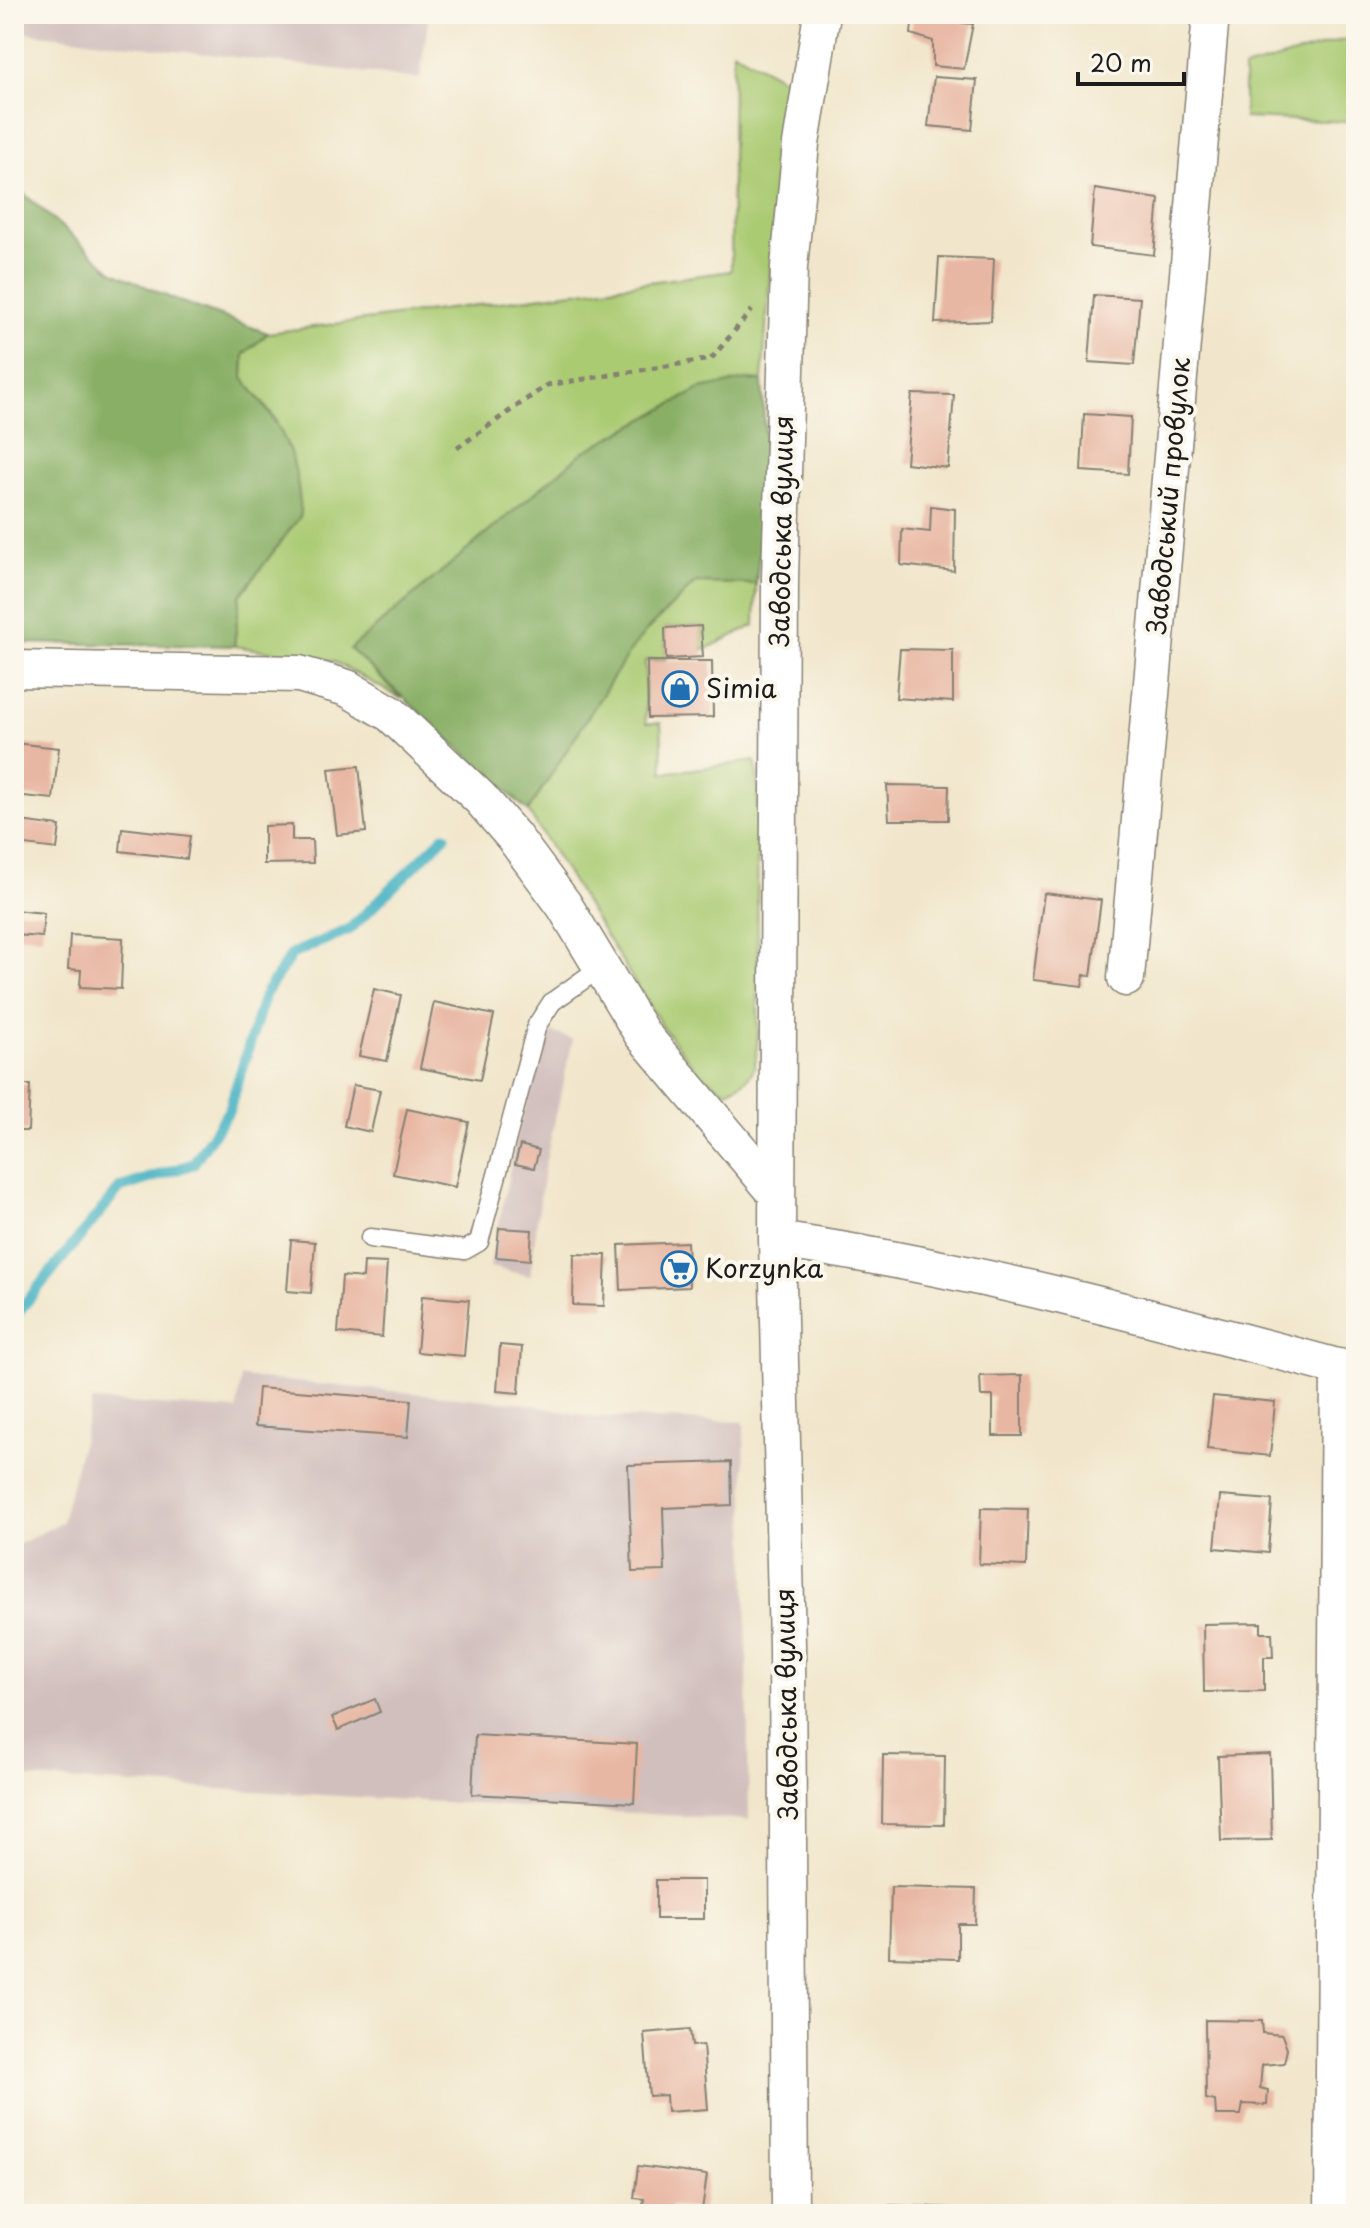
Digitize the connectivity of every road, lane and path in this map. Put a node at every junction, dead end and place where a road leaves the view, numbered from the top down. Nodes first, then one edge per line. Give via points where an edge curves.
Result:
1 (822, 14) edge
2 (1211, 14) edge
3 (789, 267) junction
4 (457, 448) dead end
5 (14, 669) edge
6 (755, 687) dead end
7 (717, 688) dead end
8 (601, 967) junction
9 (1126, 978) dead end
10 (777, 1194) junction
11 (370, 1238) dead end
12 (777, 1240) junction
13 (1348, 1370) edge
14 (790, 2214) edge
15 (1333, 2214) edge

1 - 3 street, Заводська вулиця via 801,144
2 - 9 street, Заводський провулок
3 - 4 path via 711,359 547,385
3 - 10 street, Заводська вулиця via 780,578
5 - 8 street via 277,672 347,688 369,699 414,733 480,798 564,905
6 - 7 path
8 - 10 street via 642,1034
8 - 11 lane via 552,1002 537,1025 479,1242 465,1250
10 - 12 street, Заводська вулиця
12 - 13 street via 870,1254
12 - 14 street, Заводська вулиця via 787,1645
13 - 15 street

